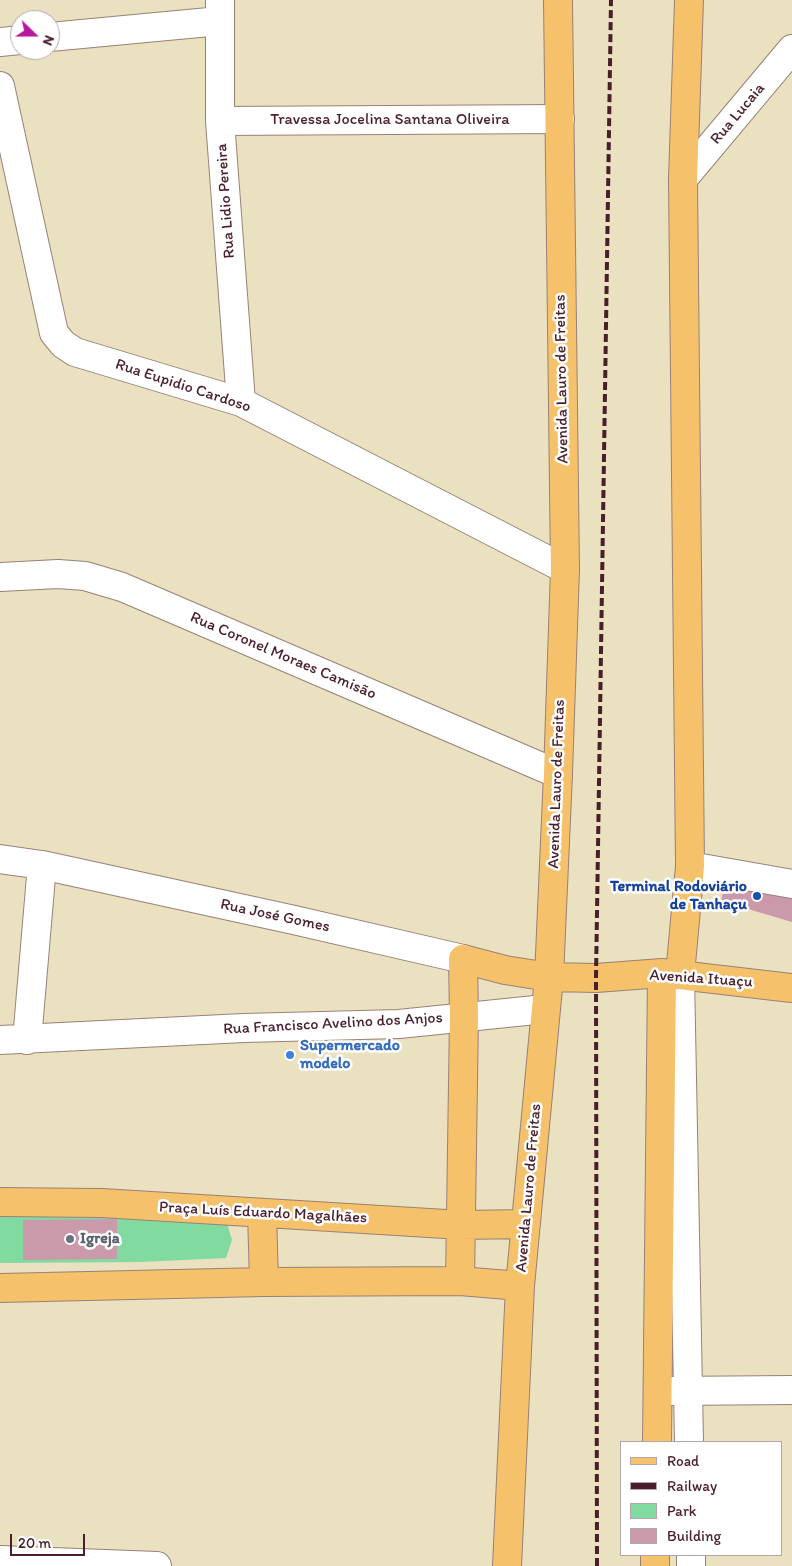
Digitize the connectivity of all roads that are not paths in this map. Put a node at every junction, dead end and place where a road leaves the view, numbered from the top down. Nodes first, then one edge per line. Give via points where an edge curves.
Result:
1 (558, 0) edge
2 (689, 0) edge
3 (220, 11) edge
4 (60, 36) edge
5 (792, 49) edge
6 (0, 86) edge
7 (560, 119) junction
8 (220, 121) junction
9 (683, 179) junction
10 (241, 402) junction
11 (564, 569) junction
12 (0, 577) edge
13 (558, 774) junction
14 (0, 859) edge
15 (42, 865) junction
16 (690, 866) junction
17 (792, 884) edge
18 (463, 959) junction
19 (671, 974) junction
20 (549, 977) junction
21 (792, 988) edge
22 (546, 1009) junction
23 (464, 1017) junction
24 (0, 1040) edge
25 (27, 1040) junction
26 (0, 1202) edge
27 (262, 1213) junction
28 (526, 1224) junction
29 (462, 1225) junction
30 (460, 1281) junction
31 (264, 1282) junction
32 (520, 1286) junction
33 (0, 1288) edge
34 (688, 1390) junction
35 (792, 1390) edge
36 (658, 1391) junction
37 (657, 1441) edge
38 (689, 1441) edge
39 (0, 1560) edge
40 (130, 1565) edge
41 (157, 1566) edge
42 (507, 1566) edge

1 - 7 main road, Avenida Lauro de Freitas
2 - 9 main road
3 - 4 street
3 - 8 street, Rua Lidio Pereira
5 - 9 street, Rua Lucaia
6 - 10 street, Rua Eupidio Cardoso via 54,333 76,352
7 - 8 street, Travessa Jocelina Santana Oliveira
7 - 11 main road, Avenida Lauro de Freitas
8 - 10 street, Rua Lidio Pereira
9 - 16 main road
10 - 11 street, Rua Eupidio Cardoso
11 - 13 main road, Avenida Lauro de Freitas
12 - 13 street, Rua Coronel Moraes Camisão via 86,576 122,587
13 - 20 main road, Avenida Lauro de Freitas
14 - 15 street, Rua José Gomes
15 - 18 street, Rua José Gomes
15 - 25 street
16 - 17 street
16 - 19 main road
18 - 20 main road, Rua José Gomes
18 - 23 main road
19 - 20 main road, Avenida Ituaçu
19 - 21 main road, Avenida Ituaçu
19 - 34 street
19 - 36 main road
20 - 22 main road, Avenida Lauro de Freitas
22 - 23 street, Rua Francisco Avelino dos Anjos
22 - 28 main road, Avenida Lauro de Freitas
23 - 25 street, Rua Francisco Avelino dos Anjos via 399,1024 244,1028
23 - 29 main road
24 - 25 street, Rua Francisco Avelino dos Anjos
26 - 27 main road, Praça Luís Eduardo Magalhães
27 - 29 main road, Praça Luís Eduardo Magalhães
27 - 31 main road
28 - 29 main road, Praça Luís Eduardo Magalhães
28 - 32 main road, Avenida Lauro de Freitas
29 - 30 main road
30 - 31 main road
30 - 32 main road
31 - 33 main road
32 - 42 main road, Avenida Lauro de Freitas
34 - 35 street
34 - 36 street
34 - 38 street
36 - 37 main road
39 - 40 street
40 - 41 street

